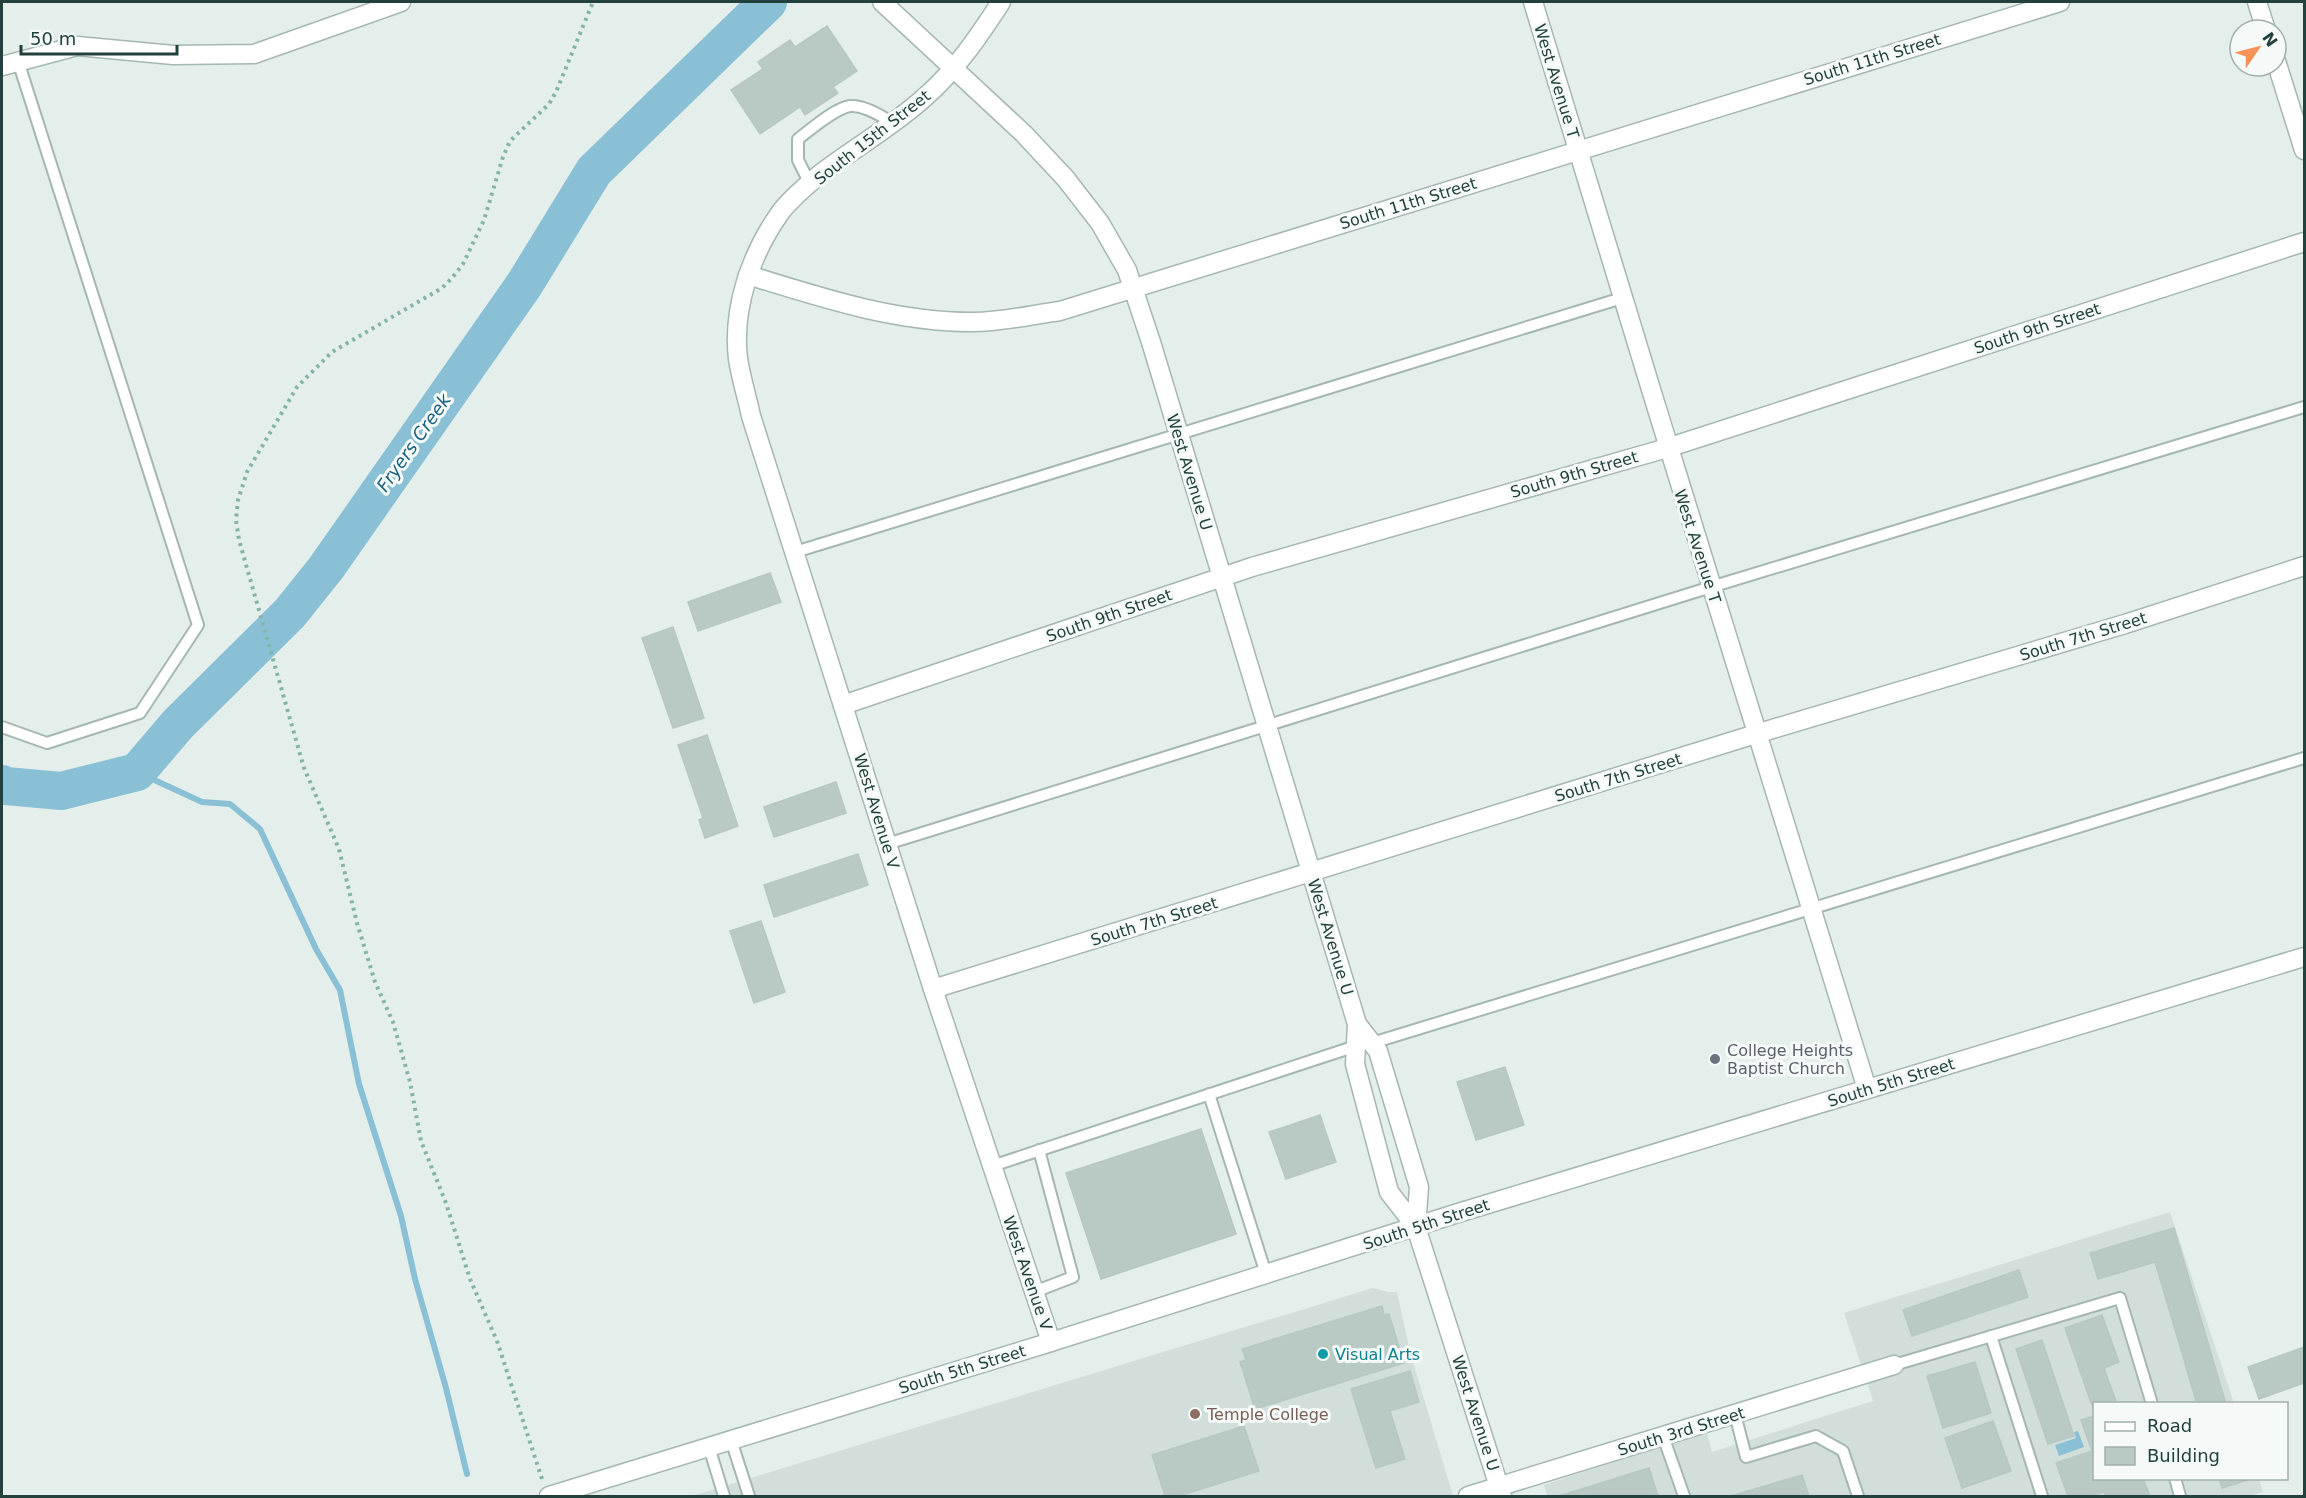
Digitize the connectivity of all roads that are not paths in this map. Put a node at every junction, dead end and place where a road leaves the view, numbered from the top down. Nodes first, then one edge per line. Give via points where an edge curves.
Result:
1 (402, 2) edge
2 (882, 2) edge
3 (1002, 2) edge
4 (1533, 2) edge
5 (2060, 2) edge
6 (2257, 2) edge
7 (2262, 18) edge
8 (10, 63) edge
9 (953, 68) junction
10 (2281, 78) edge
11 (894, 123) junction
12 (1578, 150) junction
13 (2304, 150) edge
14 (810, 184) junction
15 (2304, 242) edge
16 (748, 275) junction
17 (1133, 289) junction
18 (1622, 298) junction
19 (2304, 407) edge
20 (1178, 434) junction
21 (1667, 448) junction
22 (795, 552) junction
23 (2304, 566) edge
24 (1222, 577) junction
25 (1711, 587) junction
26 (843, 705) junction
27 (2, 727) edge
28 (1267, 727) junction
29 (1759, 733) junction
30 (2304, 758) edge
31 (887, 844) junction
32 (1312, 872) junction
33 (1812, 908) junction
34 (2304, 957) edge
35 (933, 989) junction
36 (1364, 1044) junction
37 (1867, 1089) junction
38 (1209, 1094) junction
39 (1039, 1150) junction
40 (992, 1166) junction
41 (1416, 1227) junction
42 (1266, 1274) junction
43 (1034, 1292) junction
44 (1991, 1336) junction
45 (1051, 1342) junction
46 (1894, 1365) joint
47 (2151, 1402) edge
48 (1736, 1414) junction
49 (1664, 1436) junction
50 (731, 1440) junction
51 (709, 1447) junction
52 (2175, 1480) edge
53 (547, 1492) edge
54 (1501, 1492) edge
55 (724, 1497) edge
56 (749, 1497) edge
57 (1468, 1497) edge
58 (1684, 1497) edge
59 (1858, 1497) edge
60 (2042, 1497) edge
61 (2180, 1497) edge

1 - 8 street via 254,54 173,55 77,46
2 - 9 street, West Avenue U
3 - 9 street, South 15th Street
4 - 12 street, West Avenue T
5 - 12 street, South 11th Street
6 - 7 street
8 - 27 lane via 198,625 141,713 47,743
9 - 11 street, South 15th Street
9 - 17 street, West Avenue U via 1066,179 1100,223 1127,270
10 - 13 street
11 - 14 street, South 15th Street
11 - 14 lane via 850,106 798,139 798,160
12 - 17 street, South 11th Street
12 - 18 street, West Avenue T
14 - 16 street, South 15th Street via 781,211 761,243
15 - 21 street, South 9th Street
16 - 17 street, South 11th Street via 864,310 927,320 974,322 1060,311
16 - 22 street, West Avenue V via 737,326 738,359
17 - 20 street, West Avenue U
18 - 20 lane
18 - 21 street, West Avenue T
19 - 25 lane
20 - 22 lane
20 - 24 street, West Avenue U
21 - 24 street, South 9th Street
21 - 25 street, West Avenue T
22 - 26 street, West Avenue V
23 - 29 street, South 7th Street via 2125,624
24 - 26 street, South 9th Street
24 - 28 street, West Avenue U
25 - 28 lane
25 - 29 street, West Avenue T
26 - 31 street, West Avenue V
28 - 31 lane
28 - 32 street, West Avenue U
29 - 32 street, South 7th Street
29 - 33 street, West Avenue T
30 - 33 lane
31 - 35 street, West Avenue V
32 - 35 street, South 7th Street
32 - 36 street, West Avenue U
33 - 36 lane
33 - 37 street, West Avenue T
34 - 37 street, South 5th Street
35 - 40 street, West Avenue V
36 - 38 lane
36 - 41 street, West Avenue U via 1378,1051 1419,1186
36 - 41 street, West Avenue U via 1355,1064 1389,1192
37 - 41 street, South 5th Street
38 - 39 lane
38 - 42 lane
39 - 40 lane
39 - 43 lane via 1073,1277
40 - 43 street, West Avenue V
41 - 42 street, South 5th Street
41 - 54 street, West Avenue U
42 - 45 street, South 5th Street
43 - 45 street, West Avenue V
44 - 46 lane
44 - 47 lane via 2120,1298
44 - 60 lane
45 - 50 street, South 5th Street
46 - 48 street, South 3rd Street
48 - 49 street, South 3rd Street
48 - 59 lane via 1746,1456 1815,1436 1843,1451
49 - 54 street, South 3rd Street
49 - 58 lane
50 - 51 street, South 5th Street
50 - 56 lane
51 - 53 street, South 5th Street
51 - 55 lane
52 - 61 lane
54 - 57 street, South 3rd Street

